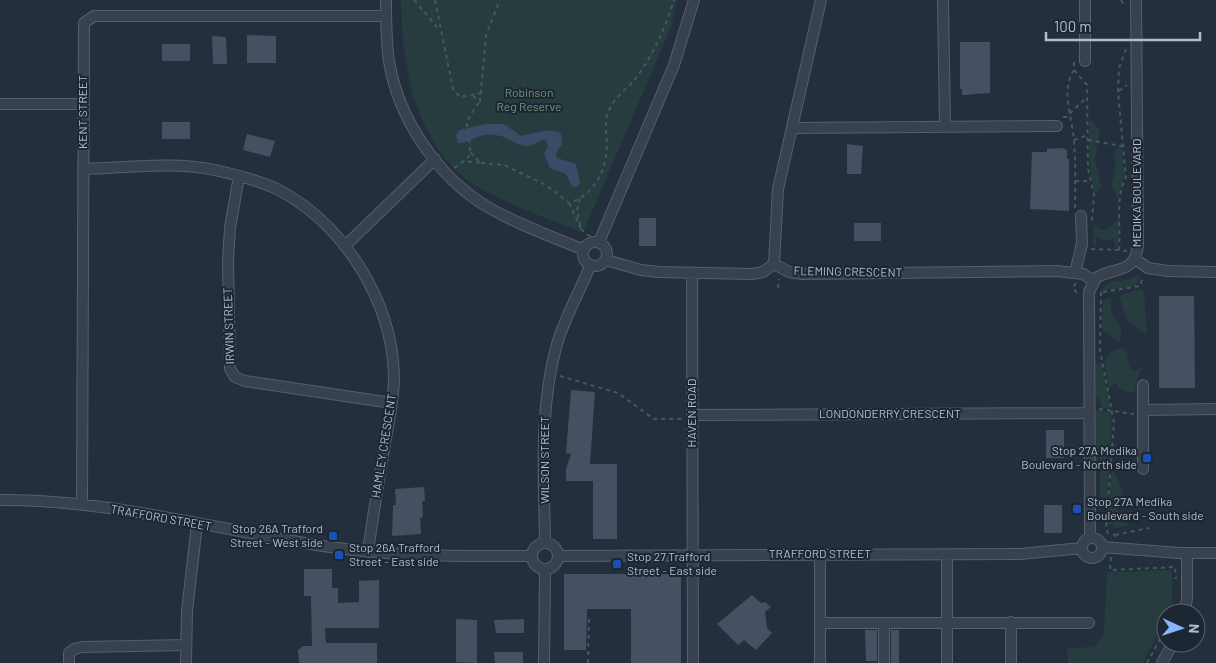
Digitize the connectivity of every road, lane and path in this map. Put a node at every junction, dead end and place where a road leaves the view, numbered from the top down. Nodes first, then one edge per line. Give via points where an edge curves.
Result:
1 (386, 0) edge
2 (414, 0) edge
3 (435, 0) edge
4 (500, 0) edge
5 (674, 0) edge
6 (694, 0) edge
7 (821, 0) edge
8 (943, 0) edge
9 (1085, 0) edge
10 (1121, 0) edge
11 (1136, 0) edge
12 (1128, 9) dead end
13 (386, 16) junction
14 (439, 29) junction
15 (1128, 45) dead end
16 (1074, 54) dead end
17 (1085, 61) dead end
18 (1074, 70) junction
19 (482, 93) junction
20 (473, 96) junction
21 (1087, 97) junction
22 (480, 101) junction
23 (0, 104) edge
24 (83, 104) junction
25 (1068, 115) junction
26 (1057, 122) joint
27 (945, 126) junction
28 (792, 128) junction
29 (1088, 135) junction
30 (1074, 140) junction
31 (1088, 140) junction
32 (1122, 146) junction
33 (470, 152) junction
34 (435, 159) junction
35 (464, 161) junction
36 (481, 163) junction
37 (83, 169) junction
38 (447, 174) junction
39 (239, 176) junction
40 (1090, 180) junction
41 (1075, 181) junction
42 (580, 198) junction
43 (569, 203) junction
44 (1078, 215) joint
45 (1092, 221) dead end
46 (582, 229) junction
47 (596, 240) junction
48 (345, 246) junction
49 (1091, 249) dead end
50 (584, 250) junction
51 (1135, 259) junction
52 (606, 260) junction
53 (774, 264) junction
54 (590, 266) junction
55 (1146, 266) junction
56 (692, 272) junction
57 (1216, 272) edge
58 (1078, 273) junction
59 (780, 277) dead end
60 (1094, 281) junction
61 (778, 288) dead end
62 (1089, 292) junction
63 (1102, 292) dead end
64 (1102, 300) dead end
65 (551, 374) junction
66 (1143, 385) dead end
67 (392, 403) junction
68 (1216, 409) edge
69 (1092, 411) junction
70 (1111, 411) junction
71 (1140, 412) junction
72 (692, 417) junction
73 (1112, 445) junction
74 (1099, 454) dead end
75 (1143, 469) dead end
76 (1099, 494) dead end
77 (0, 500) edge
78 (82, 504) junction
79 (1107, 508) junction
80 (197, 524) junction
81 (1098, 525) dead end
82 (1149, 528) dead end
83 (1115, 535) dead end
84 (1090, 538) junction
85 (545, 542) junction
86 (1102, 547) junction
87 (1082, 548) junction
88 (368, 552) junction
89 (1187, 553) junction
90 (1216, 553) edge
91 (692, 554) junction
92 (820, 554) junction
93 (947, 554) junction
94 (531, 556) junction
95 (558, 556) junction
96 (545, 569) junction
97 (1110, 570) dead end
98 (1176, 584) dead end
99 (1187, 603) edge
100 (589, 618) dead end
101 (1011, 622) junction
102 (820, 623) junction
103 (884, 623) junction
104 (947, 623) junction
105 (1089, 623) dead end
106 (186, 645) junction
107 (1156, 646) edge
108 (69, 663) edge
109 (186, 663) edge
110 (544, 663) edge
111 (588, 663) edge
112 (693, 663) edge
113 (820, 663) edge
114 (884, 663) edge
115 (947, 663) edge
116 (1011, 663) edge
117 (1147, 663) edge

1 - 13 street
2 - 14 path
3 - 14 path
4 - 19 path via 486,35
5 - 42 path via 666,26 640,72 610,108 606,118 603,170 598,181
6 - 47 street via 674,65
7 - 28 street
8 - 27 street
9 - 17 street
10 - 12 path
11 - 51 street, MEDIKA BOULEVARD via 1139,225
13 - 24 street, KENT STREET via 94,16 84,23
13 - 34 street via 389,63 396,89 409,119
14 - 20 path via 453,89 460,97
15 - 32 path via 1119,68
16 - 18 path
18 - 21 path via 1087,85
18 - 25 path via 1070,77
19 - 20 path
19 - 22 path
20 - 22 path
21 - 25 path
21 - 29 path
22 - 33 path via 468,116 465,126
23 - 24 street
24 - 37 street, KENT STREET
25 - 26 path
25 - 30 path
26 - 27 street
27 - 28 street
28 - 53 street via 778,189
29 - 30 path
29 - 31 path
30 - 41 path
31 - 32 path
31 - 40 path
32 - 49 path via 1126,178 1119,202 1120,249
33 - 35 path
33 - 36 path
34 - 38 street
34 - 48 street
35 - 36 path
35 - 38 path
36 - 43 path via 504,164 546,185
37 - 39 street, HAMLEY CRESCENT via 182,167
37 - 78 street, KENT STREET
38 - 50 street via 486,206
39 - 48 street, HAMLEY CRESCENT via 277,190 303,206
39 - 67 street, IRWIN STREET via 228,261 230,370 235,377 245,381
40 - 41 path
40 - 45 path via 1094,194
41 - 44 path
42 - 43 path
42 - 46 path via 577,210
43 - 46 path
44 - 58 street via 1082,244
46 - 47 path
47 - 50 street
47 - 52 street via 605,248
48 - 67 street, HAMLEY CRESCENT via 362,270 383,318 392,349
50 - 54 street via 583,257
51 - 55 street
51 - 60 street, MEDIKA BOULEVARD via 1125,268 1104,273
52 - 54 street via 601,265
52 - 56 street via 641,270
53 - 56 street via 752,274
53 - 58 street, FLEMING CRESCENT via 802,274
54 - 65 street, WILSON STREET via 557,342
55 - 57 street via 1168,272
55 - 63 path via 1140,286
56 - 72 street, HAVEN ROAD
58 - 60 street, FLEMING CRESCENT
58 - 62 path via 1073,287 1076,292
59 - 61 path
60 - 62 street
62 - 69 street
64 - 70 path via 1100,350
65 - 72 path via 618,393 654,419
65 - 85 street, WILSON STREET via 544,421
66 - 71 street
67 - 88 street, HAMLEY CRESCENT
68 - 71 street
69 - 70 path
69 - 72 street, LONDONDERRY CRESCENT
69 - 84 street
70 - 71 path
70 - 73 path via 1114,424
71 - 75 street
72 - 91 street, HAVEN ROAD
73 - 74 path via 1103,448
73 - 79 path
76 - 79 path
77 - 78 street, TRAFFORD STREET
78 - 80 street, TRAFFORD STREET
79 - 81 path via 1106,525
80 - 88 street, TRAFFORD STREET
80 - 106 street via 190,570
82 - 83 path
84 - 86 street via 1099,541
84 - 87 street via 1083,542
85 - 94 street via 537,545
85 - 95 street via 556,548
86 - 87 street via 1100,553 1092,558 1084,554
86 - 89 street
87 - 93 street, TRAFFORD STREET via 1020,554
88 - 94 street, TRAFFORD STREET via 452,557
89 - 90 street
89 - 99 street
91 - 92 street, TRAFFORD STREET
91 - 95 street, TRAFFORD STREET
91 - 112 street, HAVEN ROAD
92 - 93 street, TRAFFORD STREET
92 - 102 street
93 - 104 street
94 - 96 street via 534,564
95 - 96 street via 555,564
96 - 110 street
97 - 98 path via 1175,567
100 - 111 path
101 - 104 street
101 - 105 street
101 - 116 street
102 - 103 street
102 - 113 street
103 - 104 street
103 - 114 street
104 - 115 street
106 - 108 street via 82,647 69,653
106 - 109 street
107 - 117 path

